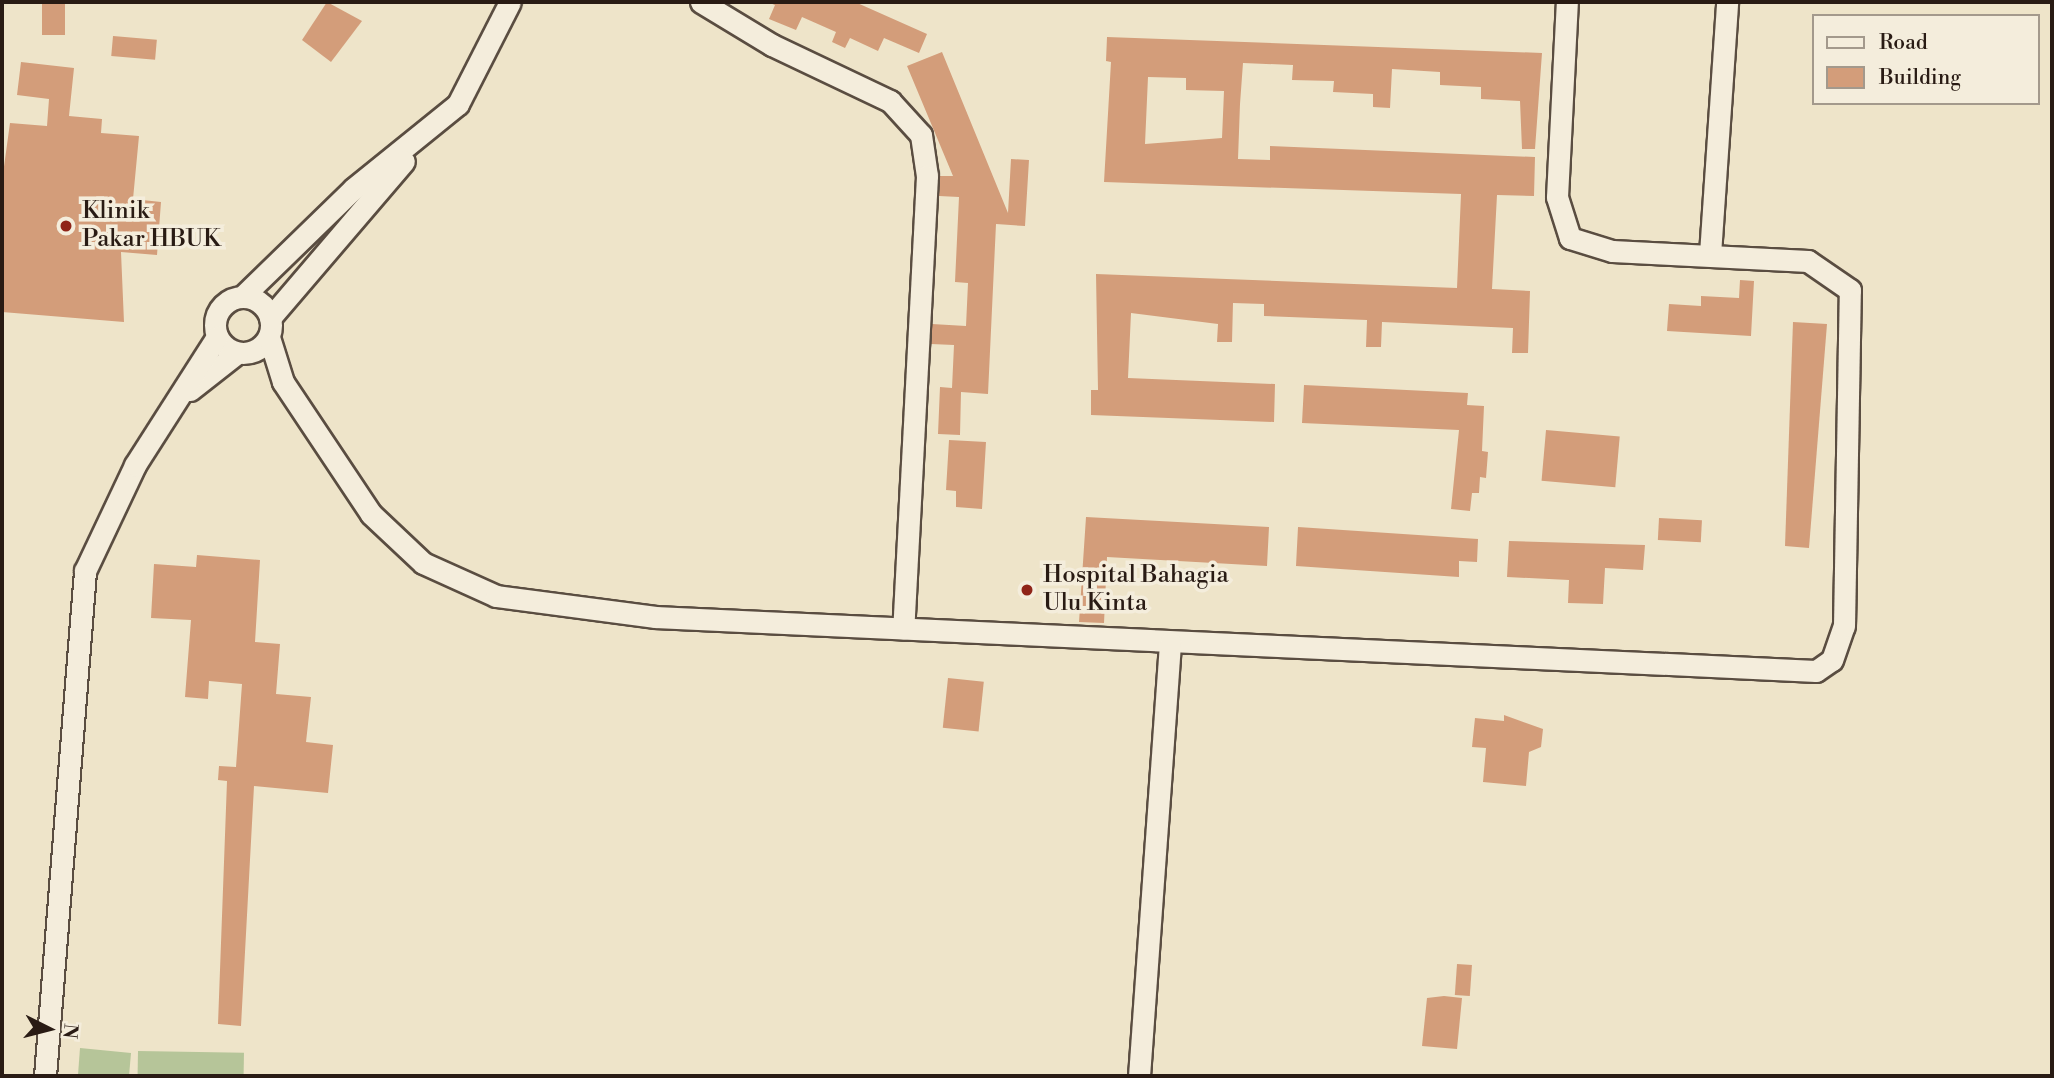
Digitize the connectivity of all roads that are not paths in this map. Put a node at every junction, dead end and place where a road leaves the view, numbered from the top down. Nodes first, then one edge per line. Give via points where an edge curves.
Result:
1 (510, 2) edge
2 (701, 2) edge
3 (1567, 2) edge
4 (1727, 2) edge
5 (430, 129) junction
6 (1710, 254) junction
7 (242, 297) junction
8 (270, 327) junction
9 (217, 337) junction
10 (242, 354) junction
11 (283, 382) junction
12 (183, 396) junction
13 (903, 628) junction
14 (1170, 643) junction
15 (46, 1076) edge
16 (1139, 1076) edge

1 - 5 street via 468,91
2 - 13 street via 772,45 890,101 920,135 927,176
3 - 6 street via 1557,197 1562,229 1597,250
4 - 6 street
5 - 7 street via 353,189
5 - 8 street
6 - 14 street via 1808,261 1840,278 1854,306 1844,626 1839,650 1824,667 1789,673
7 - 8 street via 260,303
7 - 9 street via 220,309
8 - 10 street
8 - 11 street
9 - 10 street
9 - 12 street
10 - 11 street
10 - 12 street
11 - 13 street via 371,514 422,563 458,584 564,608
12 - 15 street via 135,465 85,570
13 - 14 street
14 - 16 street

